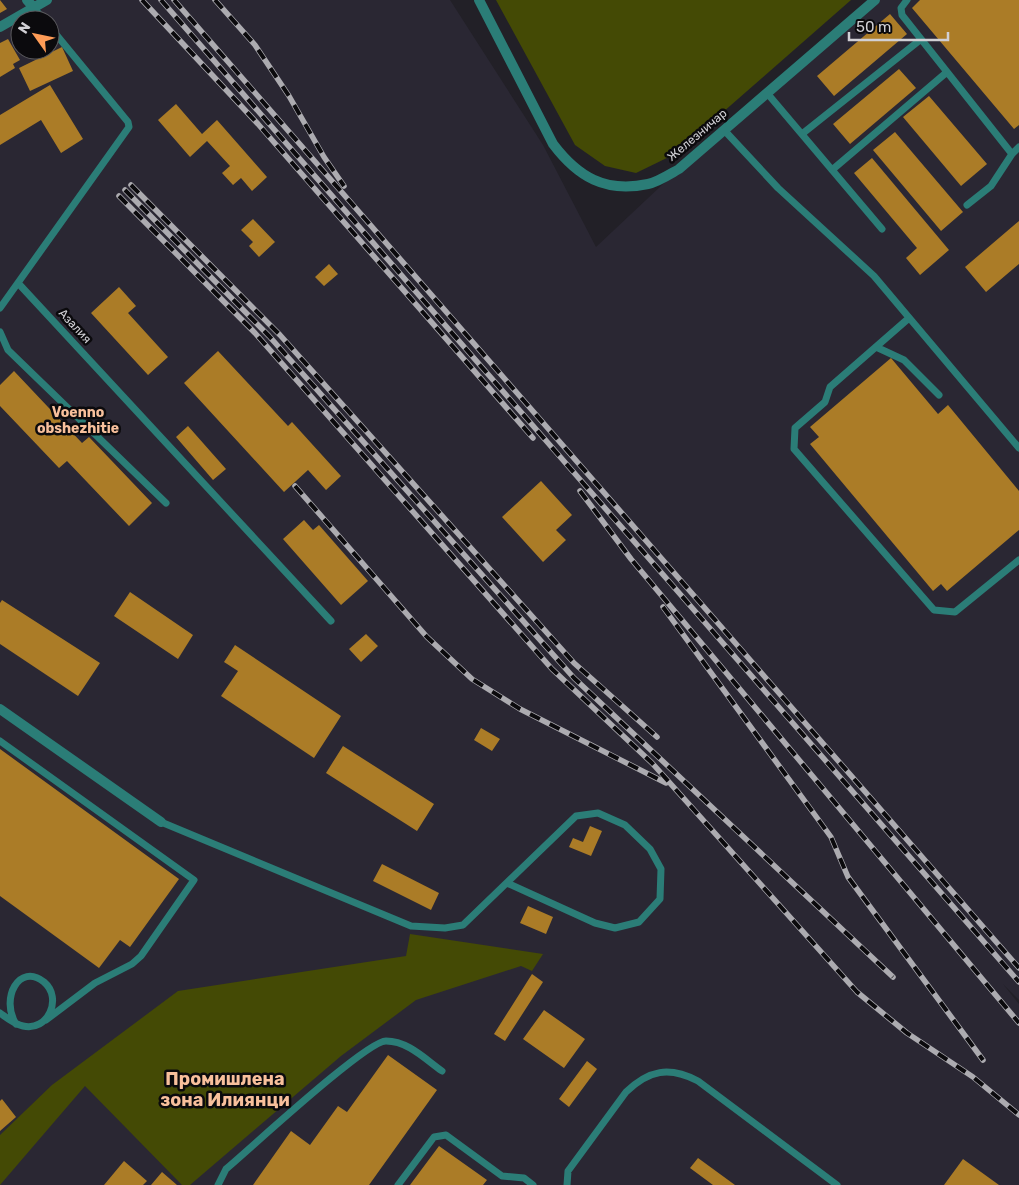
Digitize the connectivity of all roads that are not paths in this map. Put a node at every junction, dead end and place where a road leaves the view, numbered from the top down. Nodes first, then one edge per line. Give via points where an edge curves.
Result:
1 (47, 0) edge
2 (479, 0) edge
3 (875, 0) edge
4 (906, 0) edge
5 (31, 4) edge
6 (0, 27) edge
7 (60, 39) edge
8 (920, 40) junction
9 (947, 72) junction
10 (767, 93) junction
11 (724, 130) junction
12 (802, 134) junction
13 (1019, 148) edge
14 (1012, 154) junction
15 (832, 170) junction
16 (967, 205) dead end
17 (882, 229) dead end
18 (18, 283) junction
19 (0, 308) edge
20 (909, 318) junction
21 (0, 332) edge
22 (876, 347) junction
23 (939, 395) dead end
24 (1019, 448) edge
25 (166, 503) dead end
26 (1019, 560) edge
27 (331, 621) dead end
28 (0, 709) edge
29 (0, 742) edge
30 (161, 822) joint
31 (507, 883) junction
32 (0, 1013) edge
33 (46, 1020) junction
34 (16, 1024) junction
35 (442, 1071) dead end
36 (218, 1185) edge
37 (398, 1185) edge
38 (533, 1185) edge
39 (567, 1185) edge
40 (837, 1185) edge

1 - 5 street
2 - 11 street, Железничар via 553,144 577,171 598,182 624,186 650,184 679,169
3 - 10 street, Железничар
4 - 8 lane via 901,8 902,15
5 - 6 street
7 - 18 lane via 129,127
8 - 9 lane
8 - 12 lane
9 - 14 lane
9 - 15 lane
10 - 11 street, Железничар
10 - 12 lane
11 - 20 lane via 778,188 874,276
12 - 15 lane
13 - 14 lane
14 - 16 lane via 991,186
15 - 17 lane
18 - 19 lane
18 - 27 lane, Азалия
20 - 22 lane
20 - 24 lane
21 - 25 lane via 8,350
22 - 23 lane via 904,360
22 - 26 lane via 830,386 824,402 795,428 794,448 934,610 955,612
28 - 30 street
29 - 33 lane via 194,880 141,956 95,983
30 - 31 lane via 411,926 445,928 463,925
31 - 31 lane via 576,816 598,814 625,825 650,849 662,869 660,899 640,922 615,928 595,923
32 - 34 lane
33 - 34 lane via 36,1026
33 - 34 lane via 52,1006 50,990 44,982 25,977 16,980 4,994 5,1011
35 - 36 lane via 401,1042 384,1041 352,1060 226,1169
37 - 38 lane via 434,1137 446,1135 502,1176 524,1178
39 - 40 lane via 568,1171 626,1092 652,1074 668,1072 684,1074 698,1081

